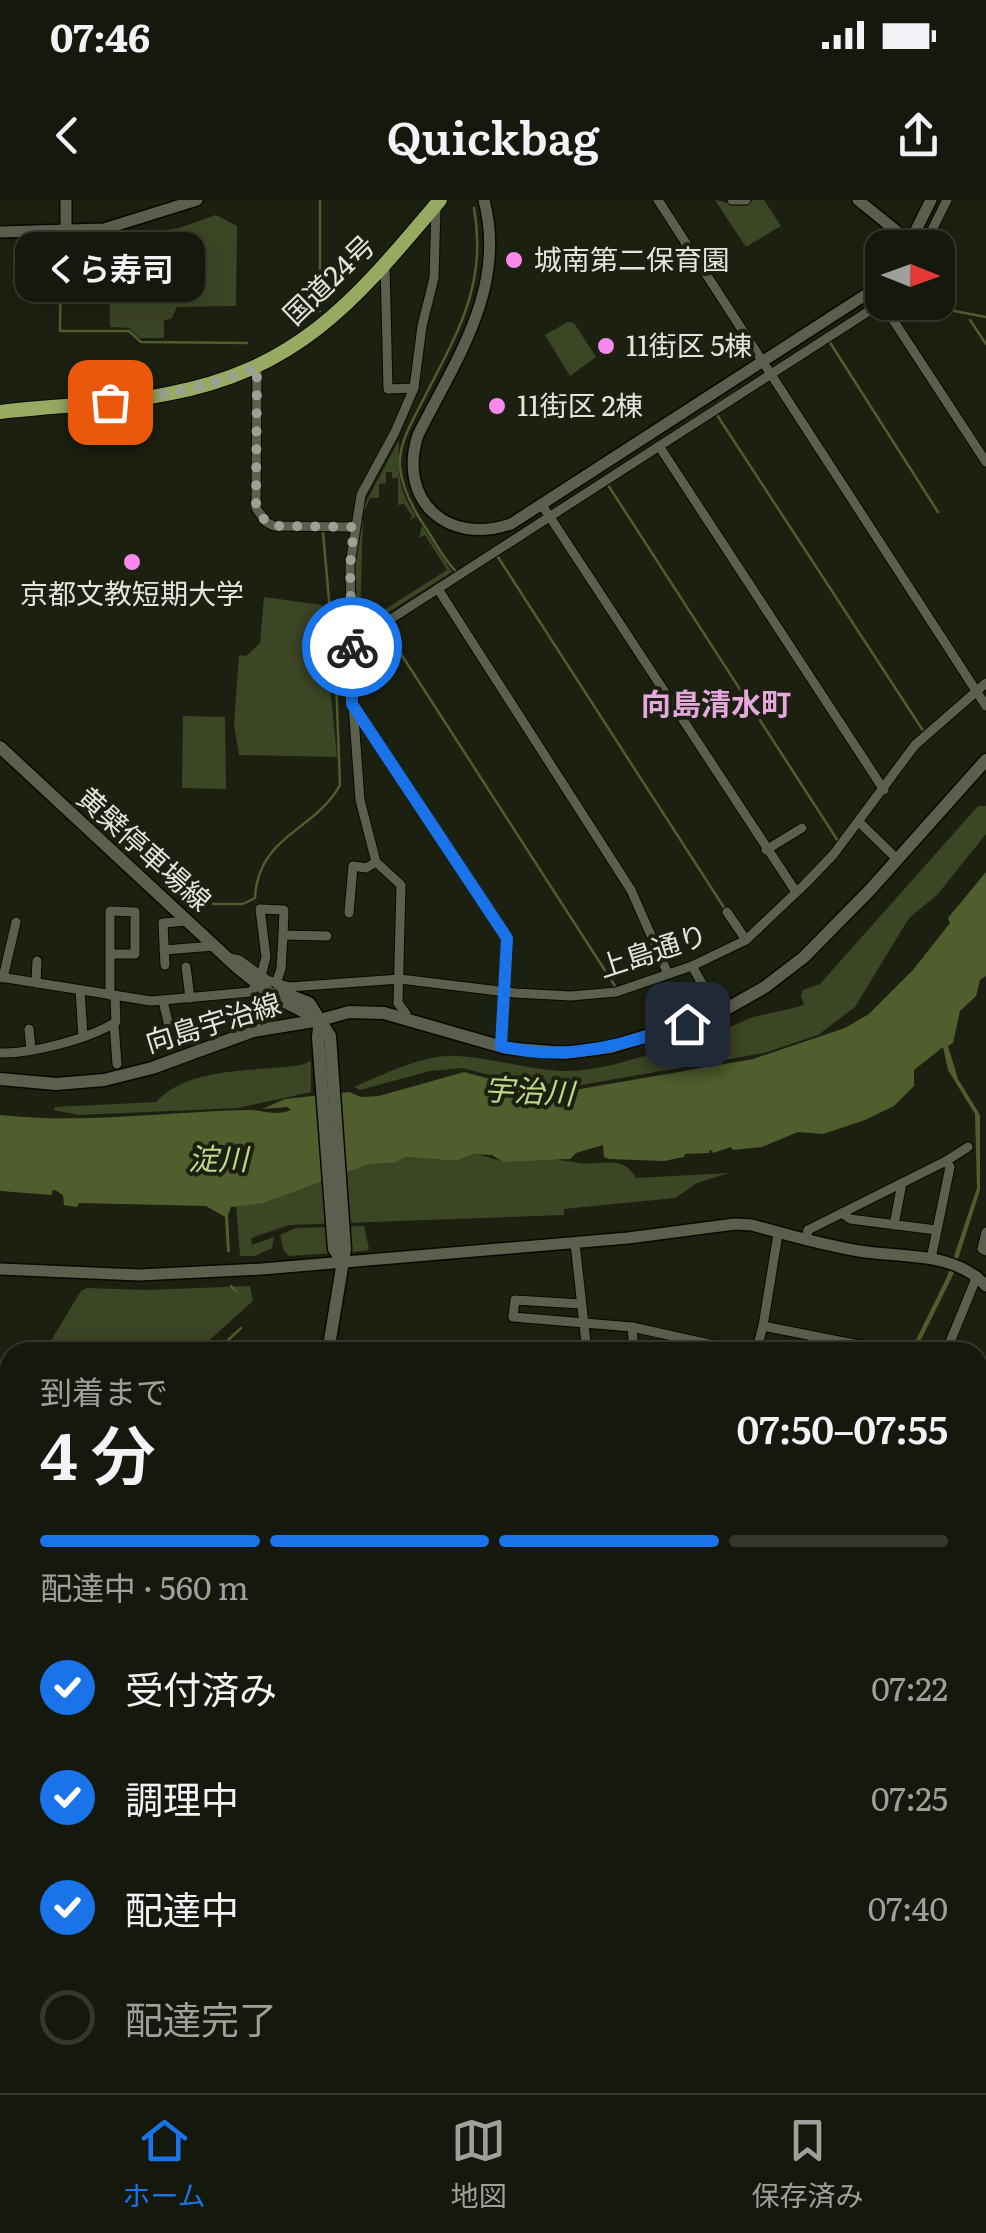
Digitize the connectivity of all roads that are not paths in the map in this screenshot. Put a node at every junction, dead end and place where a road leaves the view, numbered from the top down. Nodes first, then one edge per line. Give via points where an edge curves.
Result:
1 (66, 200) edge
2 (198, 200) edge
3 (484, 200) edge
4 (658, 200) edge
5 (732, 200) edge
6 (746, 200) edge
7 (858, 200) edge
8 (930, 200) edge
9 (947, 200) edge
10 (438, 202) edge
11 (891, 230) edge
12 (915, 230) edge
13 (932, 230) edge
14 (0, 232) edge
15 (62, 232) junction
16 (386, 264) junction
17 (865, 296) edge
18 (865, 314) edge
19 (894, 320) edge
20 (257, 367) junction
21 (767, 370) junction
22 (414, 388) junction
23 (0, 412) edge
24 (405, 436) junction
25 (659, 446) junction
26 (986, 462) edge
27 (547, 513) junction
28 (354, 527) junction
29 (438, 589) junction
30 (352, 644) junction
31 (986, 683) edge
32 (975, 690) junction
33 (352, 704) junction
34 (986, 706) edge
35 (0, 748) edge
36 (986, 760) edge
37 (884, 790) junction
38 (859, 822) junction
39 (802, 828) dead end
40 (766, 850) junction
41 (898, 860) junction
42 (376, 862) junction
43 (796, 892) junction
44 (349, 912) dead end
45 (727, 912) dead end
46 (309, 920) dead end
47 (16, 922) dead end
48 (186, 922) junction
49 (283, 935) junction
50 (308, 936) junction
51 (327, 936) dead end
52 (746, 940) junction
53 (214, 946) junction
54 (164, 950) junction
55 (110, 954) junction
56 (36, 961) dead end
57 (164, 965) dead end
58 (692, 966) junction
59 (186, 967) dead end
60 (668, 974) junction
61 (3, 975) edge
62 (36, 980) junction
63 (259, 980) junction
64 (400, 980) junction
65 (276, 983) junction
66 (80, 990) junction
67 (504, 992) junction
68 (112, 993) junction
69 (190, 995) junction
70 (163, 1001) junction
71 (292, 1006) junction
72 (718, 1013) junction
73 (405, 1018) junction
74 (290, 1023) junction
75 (114, 1024) junction
76 (169, 1026) dead end
77 (322, 1028) junction
78 (29, 1029) dead end
79 (83, 1037) junction
80 (501, 1046) junction
81 (31, 1050) junction
82 (0, 1053) edge
83 (117, 1064) dead end
84 (2, 1078) edge
85 (968, 1147) dead end
86 (946, 1161) junction
87 (902, 1183) junction
88 (842, 1213) junction
89 (894, 1225) junction
90 (936, 1230) junction
91 (986, 1232) edge
92 (778, 1234) junction
93 (806, 1240) junction
94 (575, 1243) junction
95 (984, 1250) edge
96 (341, 1255) junction
97 (930, 1258) junction
98 (0, 1269) edge
99 (981, 1281) edge
100 (581, 1304) junction
101 (583, 1324) junction
102 (764, 1326) junction
103 (632, 1327) junction
104 (681, 1338) junction
105 (330, 1342) edge
106 (585, 1342) edge
107 (633, 1342) edge
108 (681, 1342) edge
109 (699, 1342) edge
110 (759, 1342) edge
111 (848, 1342) edge
112 (951, 1342) edge

1 - 15 street
2 - 15 street via 117,226
3 - 24 street via 492,247 484,301
4 - 21 street
5 - 6 street
7 - 11 street
8 - 12 street
9 - 13 street
10 - 16 highway, 国道24号
10 - 22 street via 434,278
14 - 15 street
16 - 20 highway, 国道24号 via 322,327
16 - 22 street via 388,388
17 - 21 street
18 - 21 street
19 - 26 street
20 - 23 highway, 国道24号 via 166,394
20 - 28 street via 256,508 274,526
21 - 25 street
21 - 27 street
21 - 32 street
22 - 24 street
24 - 27 street via 419,494 449,524 482,532
24 - 28 street via 360,495
25 - 27 street
25 - 37 street
27 - 29 street
27 - 40 street
28 - 30 street
29 - 30 street
29 - 60 street via 632,890
30 - 33 street
31 - 32 street, 上島通り
32 - 34 street
32 - 37 street, 上島通り via 915,745
33 - 42 street via 360,800
33 - 67 street via 507,938
35 - 48 main road, 黄檗停車場線
36 - 41 main road, 向島宇治線
37 - 38 street, 上島通り
38 - 41 street
38 - 43 street, 上島通り
39 - 40 street
40 - 43 street
41 - 72 main road, 向島宇治線 via 804,956
42 - 44 street via 353,866
42 - 64 street via 401,886
43 - 52 street, 上島通り
45 - 52 street
46 - 50 street
47 - 61 street
48 - 53 main road, 黄檗停車場線
48 - 54 street via 163,922
49 - 50 street
49 - 63 street via 284,910 260,909 266,957
49 - 65 street
50 - 51 street
52 - 58 street, 上島通り
53 - 54 street
53 - 63 main road, 黄檗停車場線
54 - 57 street
55 - 55 street via 110,911 135,912 135,954
55 - 68 street
56 - 62 street
58 - 60 street, 上島通り
58 - 72 street
59 - 69 street
60 - 67 street, 上島通り via 616,992
61 - 62 street
62 - 66 street
63 - 65 street, 上島通り
63 - 69 street via 251,992
63 - 71 main road, 黄檗停車場線
63 - 77 main road, 黄檗停車場線 via 310,1003
64 - 65 street, 上島通り
64 - 67 street, 上島通り
64 - 73 street via 398,1006
66 - 68 street
66 - 79 street
67 - 80 street
68 - 70 street
68 - 75 street
69 - 70 street
70 - 76 street
71 - 74 main road
71 - 77 main road, 黄檗停車場線
72 - 80 main road, 向島宇治線 via 589,1052
73 - 77 main road, 向島宇治線 via 348,1012
73 - 80 main road, 向島宇治線
74 - 77 main road, 向島宇治線
74 - 84 main road, 向島宇治線 via 104,1080
75 - 79 street
75 - 83 street
77 - 96 main road
78 - 81 street
79 - 81 street
81 - 82 street
85 - 86 street
86 - 87 street
86 - 90 street
87 - 88 street
87 - 89 street
88 - 89 street
88 - 93 street via 808,1230
89 - 90 street
90 - 97 street
91 - 95 street
92 - 93 street
92 - 94 street via 752,1225 718,1225
92 - 102 street
93 - 97 street
94 - 96 street
94 - 100 street
96 - 98 street via 172,1274
96 - 105 main road
97 - 99 street
99 - 112 street
100 - 101 street
100 - 101 street via 515,1300 514,1317
101 - 103 street
101 - 106 street
102 - 110 street
102 - 111 street
103 - 104 street
103 - 107 street
104 - 108 street
104 - 109 street

